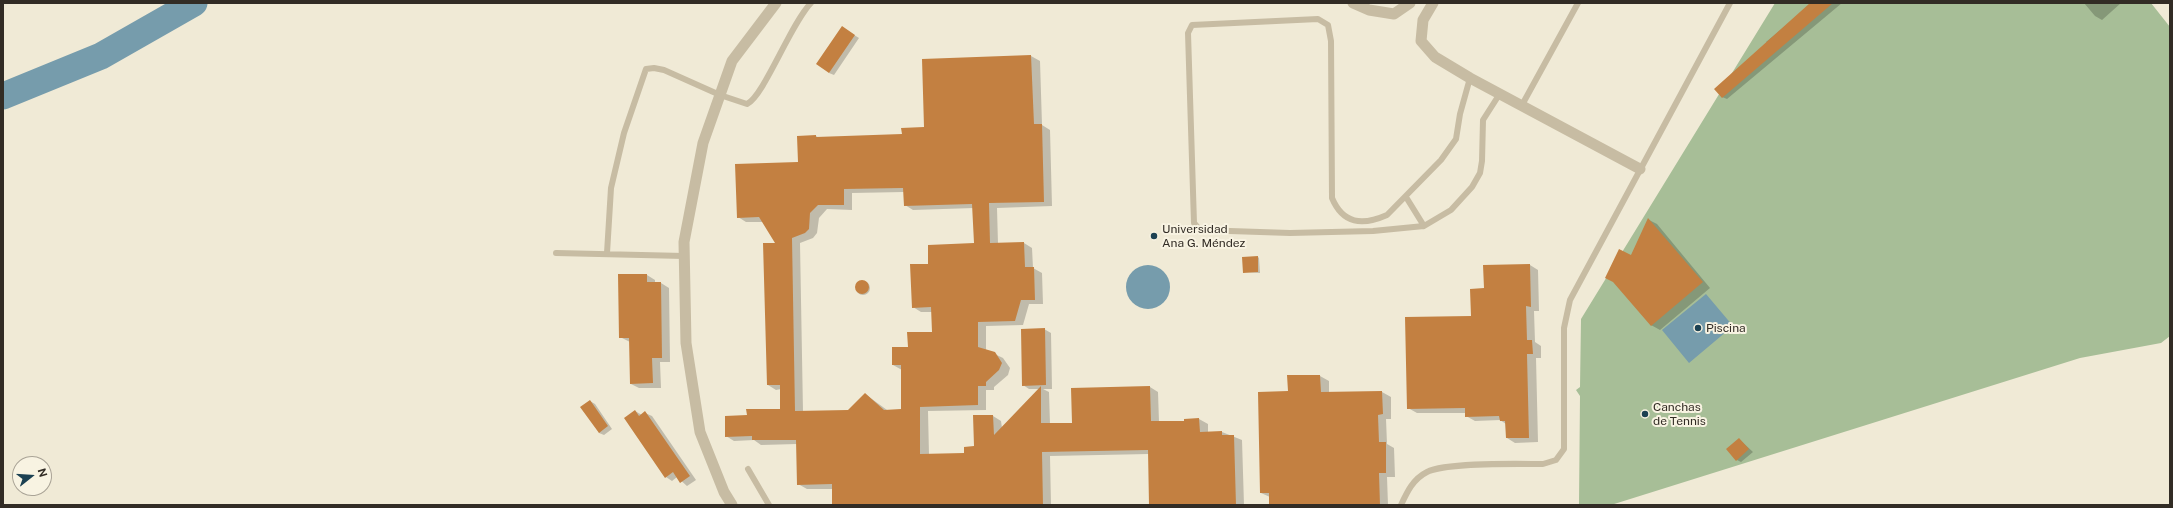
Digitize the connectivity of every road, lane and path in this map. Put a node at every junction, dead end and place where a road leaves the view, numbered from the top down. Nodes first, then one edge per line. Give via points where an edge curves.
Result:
1 (776, 3) edge
2 (812, 3) edge
3 (1353, 3) edge
4 (1410, 3) edge
5 (1433, 3) edge
6 (1578, 3) edge
7 (1730, 3) edge
8 (1470, 78) junction
9 (720, 95) junction
10 (1499, 95) junction
11 (1522, 105) junction
12 (1640, 169) junction
13 (1406, 197) junction
14 (1424, 226) junction
15 (556, 253) dead end
16 (607, 253) junction
17 (684, 256) junction
18 (748, 469) dead end
19 (732, 505) edge
20 (769, 505) edge
21 (1401, 505) edge

1 - 9 street via 732,62
2 - 9 lane via 791,32 752,102 741,103
3 - 4 street via 1369,10 1394,14
5 - 8 street via 1423,20 1422,42 1434,57
6 - 11 lane
7 - 12 lane
8 - 10 street
8 - 13 lane via 1456,139 1441,160
9 - 16 lane via 664,70 646,69 624,133 611,188
9 - 17 street via 703,143 684,242
10 - 11 street
10 - 14 lane via 1483,120 1482,161 1480,173 1472,187 1451,210
11 - 12 street
12 - 21 lane via 1570,300 1564,328 1564,449 1556,460 1543,464 1452,466 1427,472 1409,487
13 - 14 lane
13 - 14 lane via 1387,215 1378,219 1354,221 1337,210 1332,198 1331,41 1328,25 1324,21 1318,19 1196,24 1190,28 1193,217 1200,230 1290,233 1373,231
15 - 16 lane
16 - 17 lane
17 - 19 street via 686,343 700,432
18 - 20 lane

